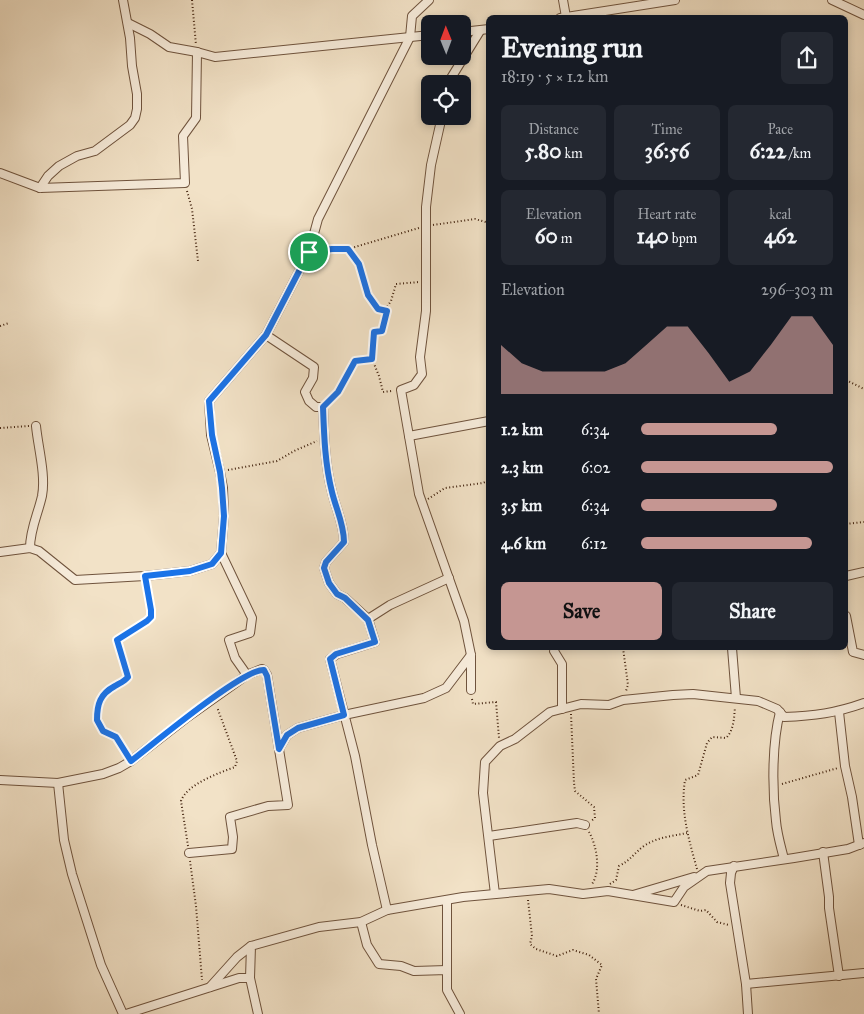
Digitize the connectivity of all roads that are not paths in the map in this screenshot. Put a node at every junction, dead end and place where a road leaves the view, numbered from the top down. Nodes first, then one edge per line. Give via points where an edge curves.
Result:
1 (123, 0) edge
2 (429, 0) edge
3 (563, 0) edge
4 (675, 0) edge
5 (832, 0) edge
6 (563, 15) edge
7 (576, 15) edge
8 (864, 15) edge
9 (128, 23) junction
10 (486, 29) edge
11 (480, 30) junction
12 (471, 31) edge
13 (421, 36) edge
14 (410, 37) junction
15 (197, 52) junction
16 (453, 75) edge
17 (440, 125) edge
18 (0, 173) edge
19 (40, 188) junction
20 (266, 335) junction
21 (486, 422) edge
22 (36, 426) road end
23 (409, 436) junction
24 (30, 548) junction
25 (0, 552) edge
26 (221, 553) junction
27 (864, 572) edge
28 (848, 576) edge
29 (449, 578) junction
30 (368, 620) junction
31 (848, 626) edge
32 (554, 650) edge
33 (732, 650) edge
34 (471, 655) junction
35 (864, 655) edge
36 (247, 675) junction
37 (471, 690) road end
38 (736, 698) junction
39 (864, 703) edge
40 (562, 709) junction
41 (780, 712) junction
42 (839, 712) junction
43 (344, 715) junction
44 (279, 749) junction
45 (0, 780) edge
46 (58, 783) junction
47 (586, 825) road end
48 (489, 836) junction
49 (861, 844) edge
50 (823, 852) junction
51 (189, 853) road end
52 (784, 859) junction
53 (734, 866) junction
54 (698, 876) junction
55 (495, 894) junction
56 (632, 896) junction
57 (447, 900) junction
58 (387, 910) junction
59 (361, 922) junction
60 (251, 946) junction
61 (447, 970) junction
62 (864, 972) edge
63 (839, 976) junction
64 (250, 978) junction
65 (746, 984) junction
66 (206, 989) junction
67 (124, 1014) edge
68 (258, 1014) edge
69 (460, 1014) edge
70 (748, 1014) edge

1 - 9 street
2 - 14 street via 412,16
3 - 6 street
4 - 7 street
5 - 8 street
9 - 15 street via 170,47
9 - 19 street via 136,118 95,151 59,166
10 - 11 street
11 - 12 street
11 - 16 street
13 - 14 street
14 - 15 street via 215,57
14 - 20 street via 318,219 309,252
15 - 19 street via 196,118 183,136 185,184
17 - 23 street via 426,207 422,374 414,385 401,390
18 - 19 street
20 - 26 street via 209,401 224,516
20 - 30 street via 314,367 313,378 305,392 316,407 323,407 332,492 344,532 344,542 324,568 337,594
21 - 23 street
22 - 24 street via 42,494 30,536
23 - 29 street via 419,494
24 - 25 street
24 - 26 street via 39,551 75,580 190,571 212,564
26 - 36 street via 252,618 250,633 229,640 235,658
27 - 28 street
29 - 30 street via 390,605
29 - 34 street via 464,621
30 - 43 street via 375,642 336,654 330,659
31 - 35 street via 853,652
32 - 40 street via 562,664
33 - 38 street
34 - 37 street
34 - 43 street via 446,688 424,698
36 - 44 street via 262,669 266,672
36 - 46 street via 131,761 103,774
38 - 40 street via 683,694 623,700 609,705 581,704
38 - 41 street via 758,701
39 - 42 street
40 - 48 street via 550,712 515,739 500,746 484,762 482,793
41 - 42 street via 784,717
41 - 52 street via 776,726 775,786 776,822
42 - 49 street via 845,766
43 - 44 street via 298,728 287,735
43 - 58 street
44 - 51 street via 288,805 268,806 230,817 234,837 232,849
45 - 46 street
46 - 67 street via 64,840 72,874 101,964
47 - 48 street via 577,823
48 - 55 street
49 - 50 street
50 - 52 street
50 - 63 street
52 - 53 street
53 - 54 street
53 - 65 street via 730,883
54 - 56 street
54 - 56 street via 684,887 674,902
55 - 56 street via 549,889 583,894 608,891
55 - 57 street
57 - 58 street
57 - 61 street
58 - 59 street
59 - 60 street via 319,927
59 - 61 street via 367,945 379,964 402,966 414,971
60 - 64 street
60 - 66 street
61 - 69 street via 447,990
62 - 63 street
63 - 65 street
64 - 66 street via 239,978
64 - 68 street
65 - 70 street
66 - 67 street

